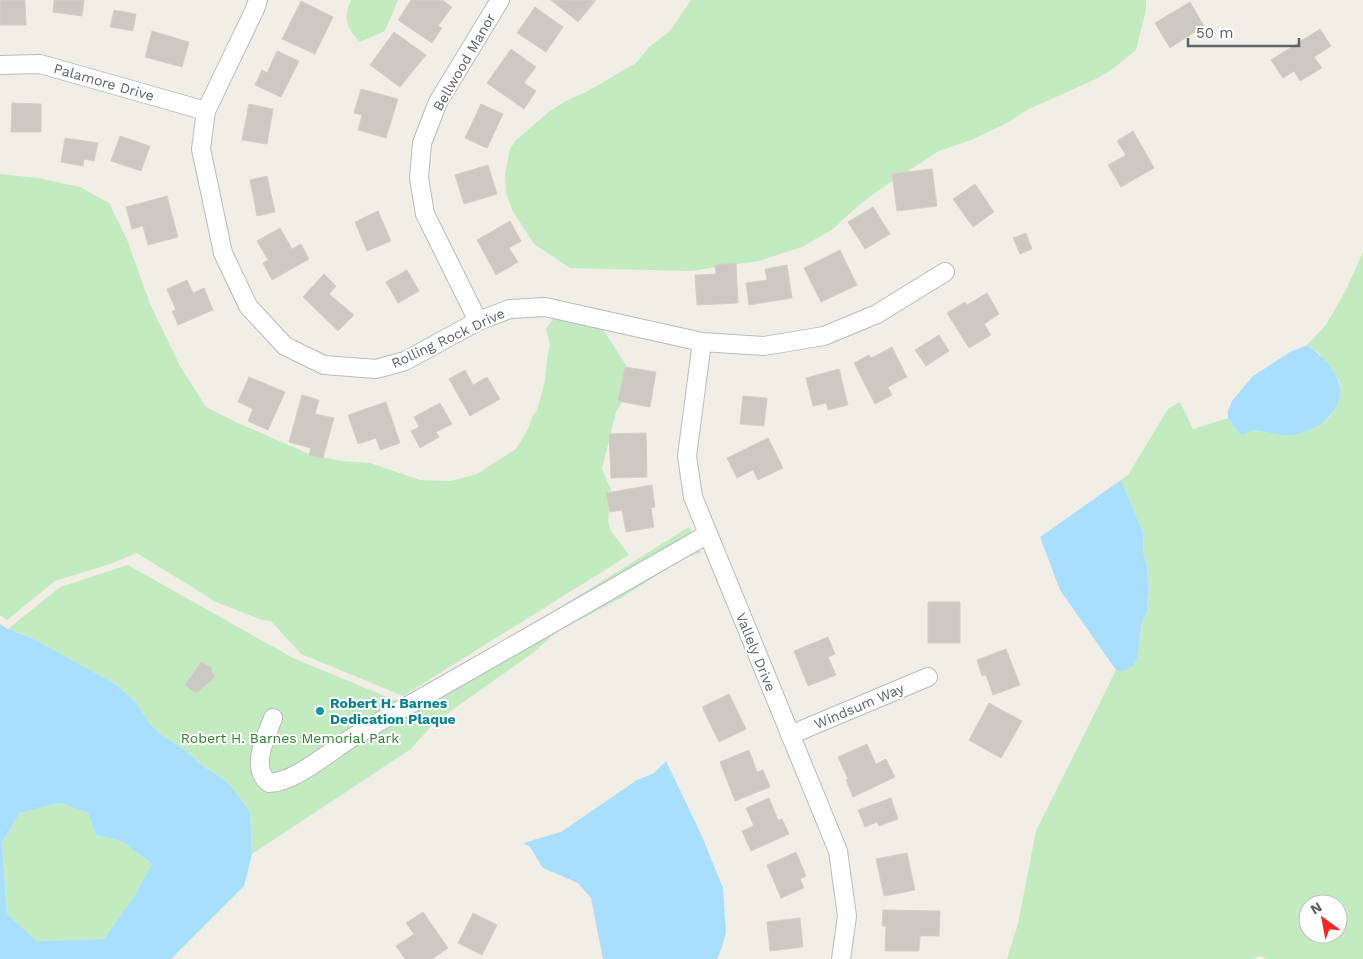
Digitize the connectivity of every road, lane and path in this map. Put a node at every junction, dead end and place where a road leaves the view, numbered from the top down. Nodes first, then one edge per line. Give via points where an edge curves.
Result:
1 (258, 0) edge
2 (500, 0) edge
3 (0, 65) edge
4 (206, 110) junction
5 (945, 272) dead end
6 (478, 321) junction
7 (702, 342) junction
8 (708, 534) junction
9 (928, 677) dead end
10 (273, 718) dead end
11 (790, 735) junction
12 (841, 959) edge

1 - 4 street, Rolling Rock Drive
2 - 6 street, Bellwood Manor via 438,102 422,143 419,178 425,214
3 - 4 street, Palamore Drive via 40,64
4 - 6 street, Rolling Rock Drive via 202,149 223,253 248,306 284,346 324,365 376,370 405,361
5 - 7 street, Rolling Rock Drive via 877,314 824,336 764,346
6 - 7 street, Rolling Rock Drive via 510,309 545,307
7 - 8 street, Vallely Drive via 687,456 693,497
8 - 10 street via 356,735 296,775 269,783 265,780 260,761
8 - 11 street, Vallely Drive
9 - 11 street, Windsum Way
11 - 12 street, Vallely Drive via 838,851 847,916

